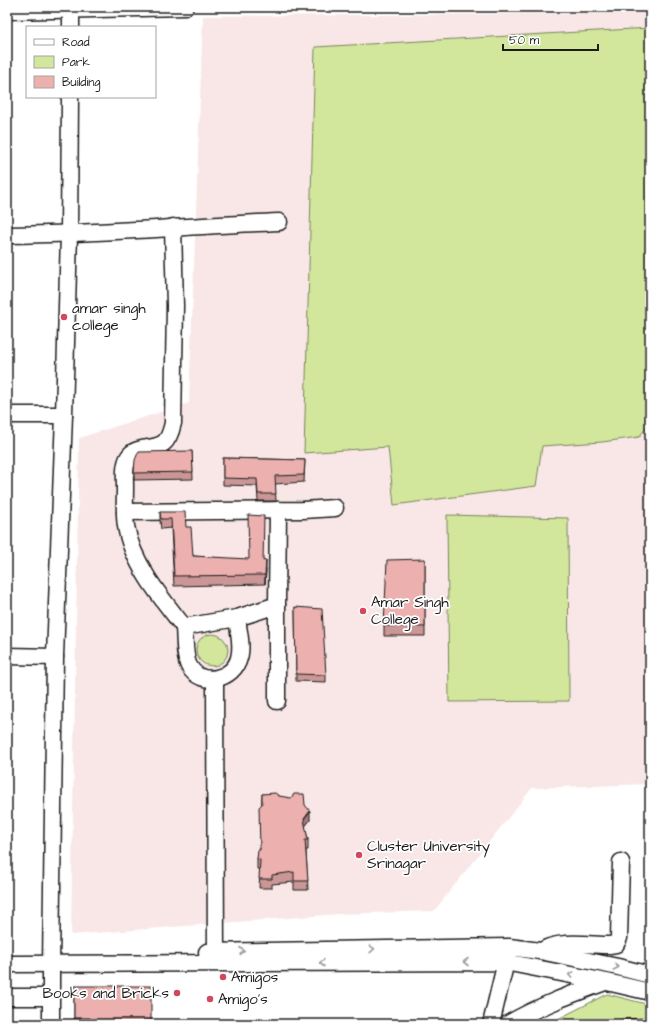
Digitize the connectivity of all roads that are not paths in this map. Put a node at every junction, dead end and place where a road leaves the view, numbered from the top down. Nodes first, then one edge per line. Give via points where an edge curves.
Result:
1 (185, 7) edge
2 (71, 8) edge
3 (7, 11) edge
4 (71, 26) edge
5 (70, 98) edge
6 (279, 222) dead end
7 (173, 227) junction
8 (69, 234) junction
9 (7, 235) edge
10 (7, 415) edge
11 (64, 415) junction
12 (335, 508) dead end
13 (278, 510) junction
14 (125, 512) junction
15 (277, 605) junction
16 (236, 618) junction
17 (184, 627) junction
18 (7, 656) edge
19 (55, 657) junction
20 (214, 679) junction
21 (276, 701) dead end
22 (621, 862) dead end
23 (540, 951) junction
24 (7, 954) edge
25 (507, 955) junction
26 (216, 957) junction
27 (51, 960) junction
28 (7, 964) edge
29 (650, 975) edge
30 (607, 982) junction
31 (650, 992) edge
32 (7, 997) edge
33 (51, 997) junction
34 (51, 1024) edge
35 (491, 1024) edge
36 (508, 1024) edge

1 - 2 street
2 - 3 street
2 - 4 street
5 - 8 street
6 - 7 street
7 - 8 street
7 - 14 street via 173,423 166,442 129,455 124,471
8 - 9 street
8 - 11 street
10 - 11 street
11 - 19 street
12 - 13 street
13 - 14 street
13 - 15 street
14 - 17 street via 129,540 138,560 157,593
15 - 16 street
15 - 21 street
16 - 17 street
16 - 20 street via 240,647 238,663 234,670
17 - 20 street via 187,662 190,668 200,676
18 - 19 street
19 - 27 street
20 - 26 street
22 - 23 street via 620,938 616,944 553,945
23 - 25 street
23 -> 29 street
24 - 27 street
25 - 26 street
30 -> 25 street
25 - 35 street
26 - 27 street
27 - 28 street
27 - 33 street
30 - 31 street
30 - 36 street via 552,1001
32 - 33 street
33 - 34 street

